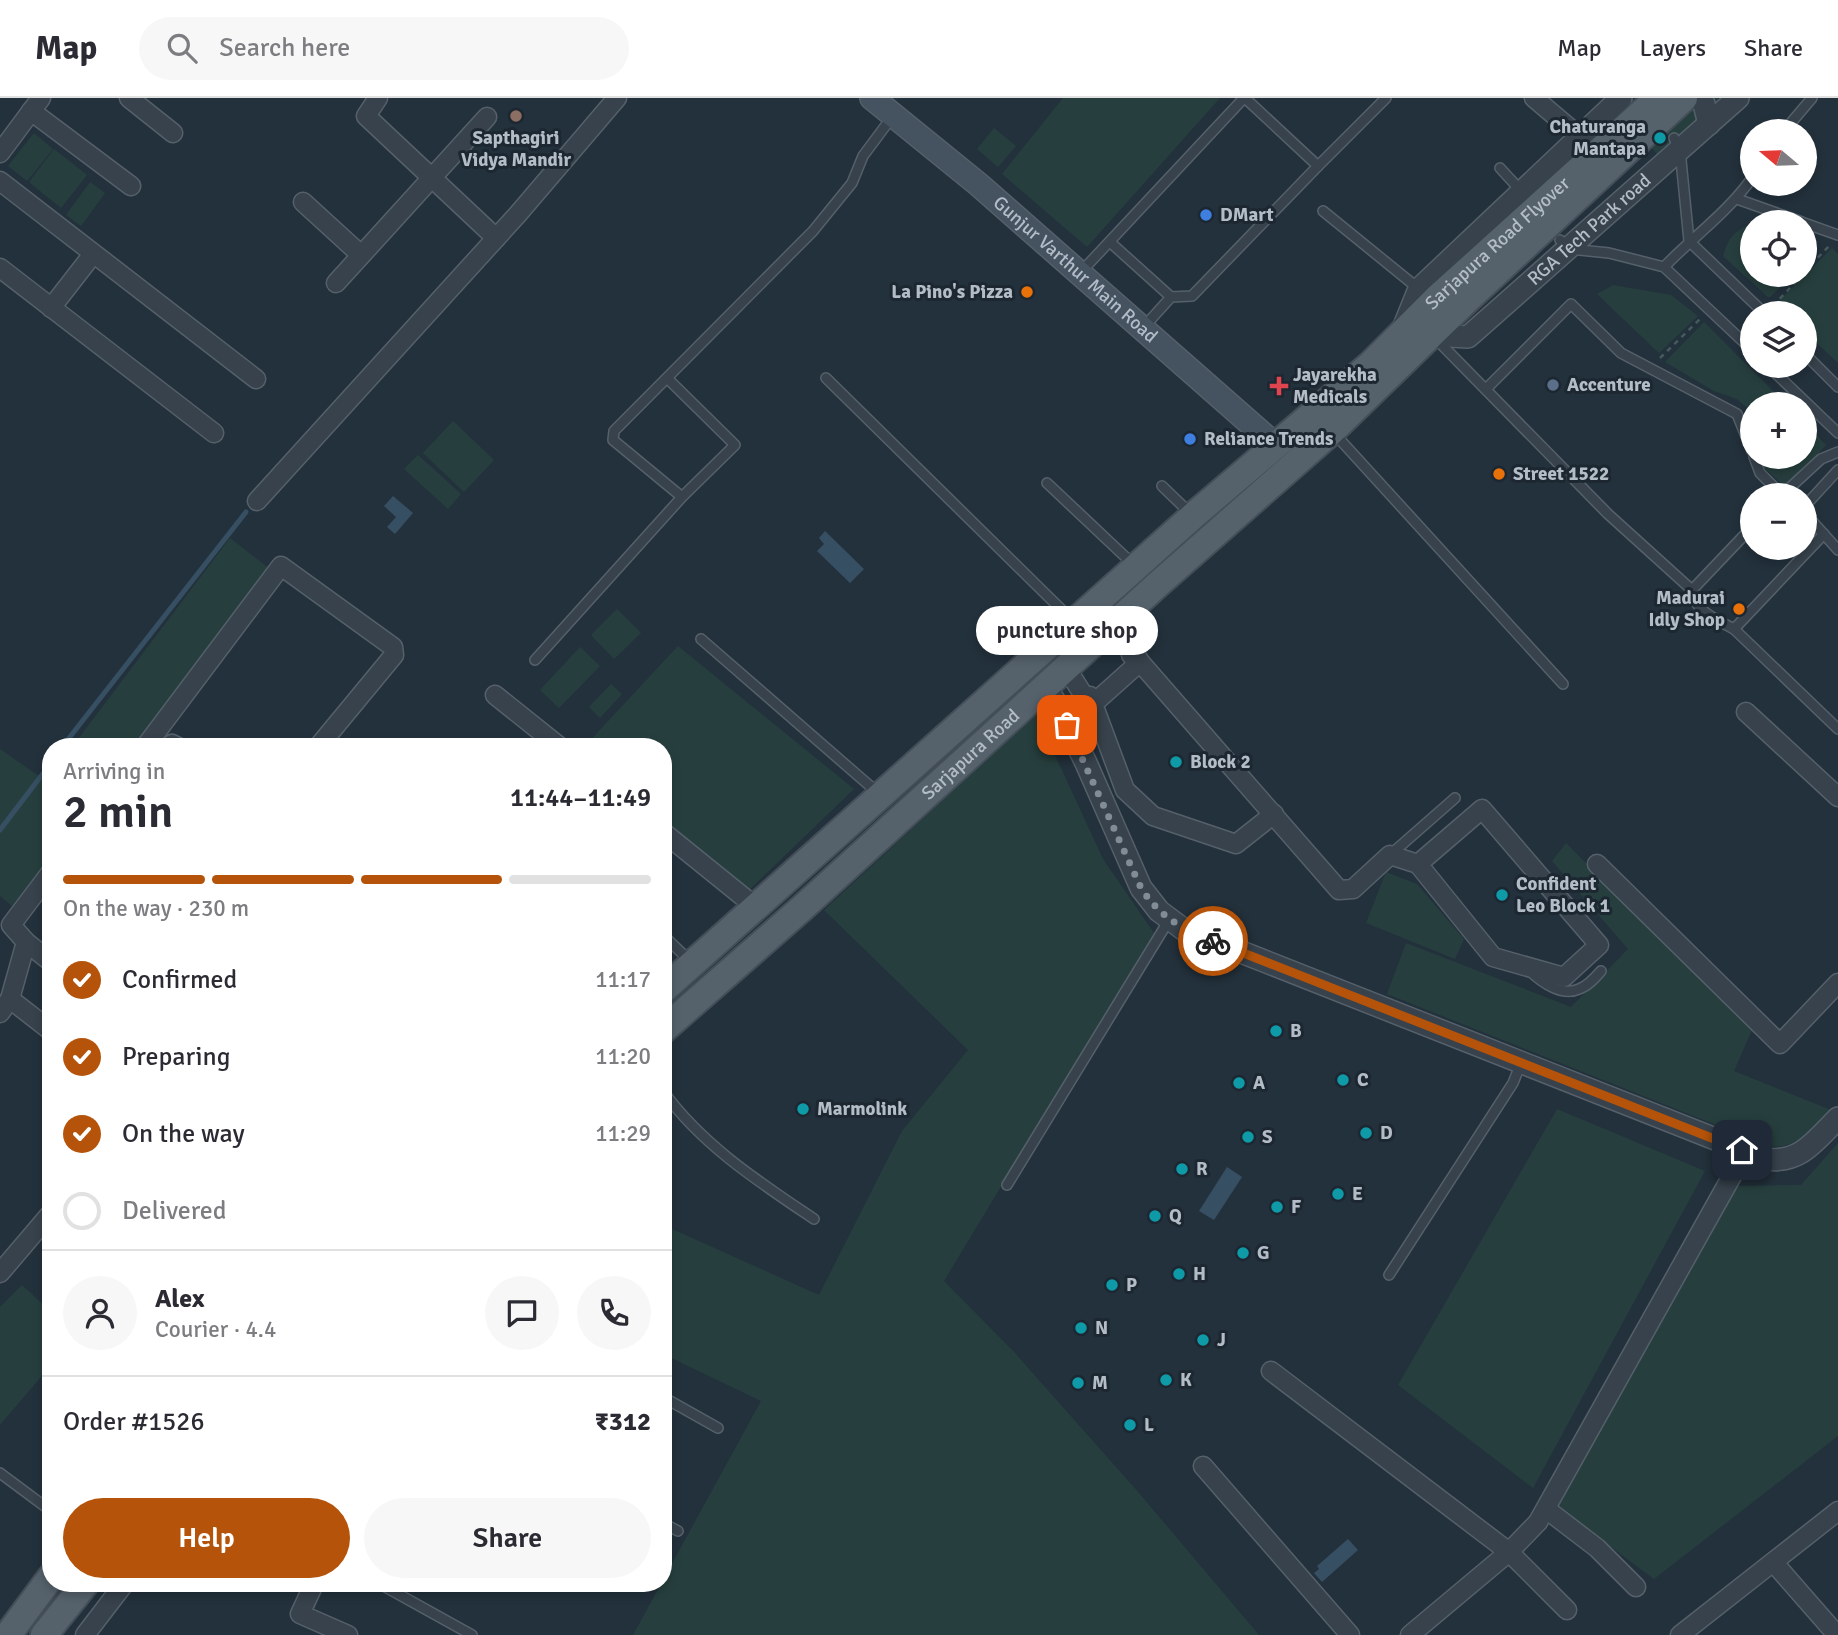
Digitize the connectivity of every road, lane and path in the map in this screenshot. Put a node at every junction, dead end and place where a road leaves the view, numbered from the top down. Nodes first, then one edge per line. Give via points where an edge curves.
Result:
1 (129, 98) edge
2 (377, 98) edge
3 (617, 98) edge
4 (872, 98) edge
5 (1244, 98) edge
6 (1385, 98) edge
7 (1534, 98) edge
8 (1621, 98) edge
9 (1658, 98) edge
10 (1738, 98) edge
11 (1812, 98) edge
12 (36, 105) edge
13 (1700, 107) edge
14 (893, 115) junction
15 (487, 117) dead end
16 (1794, 119) edge
17 (173, 133) dead end
18 (1630, 135) junction
19 (1580, 137) junction
20 (1677, 144) junction
21 (0, 153) edge
22 (1318, 166) junction
23 (1500, 168) dead end
24 (432, 178) junction
25 (0, 181) edge
26 (131, 186) dead end
27 (1522, 192) junction
28 (1740, 196) edge
29 (1738, 199) junction
30 (303, 202) dead end
31 (1768, 210) edge
32 (1323, 211) dead end
33 (1817, 228) edge
34 (1838, 236) edge
35 (496, 238) junction
36 (1689, 241) junction
37 (1111, 243) junction
38 (1565, 244) junction
39 (93, 254) junction
40 (361, 255) junction
41 (1817, 258) edge
42 (1664, 267) junction
43 (0, 268) edge
44 (1080, 273) junction
45 (336, 282) dead end
46 (1790, 287) edge
47 (1419, 289) junction
48 (1171, 297) junction
49 (1752, 301) edge
50 (1776, 301) edge
51 (51, 308) junction
52 (1710, 309) junction
53 (1143, 328) junction
54 (1437, 330) junction
55 (1402, 333) junction
56 (1740, 338) edge
57 (1817, 366) edge
58 (1650, 367) junction
59 (826, 378) dead end
60 (1781, 378) edge
61 (256, 379) dead end
62 (668, 379) junction
63 (1838, 387) edge
64 (1486, 389) junction
65 (1740, 421) edge
66 (1332, 431) junction
67 (214, 433) dead end
68 (1838, 433) edge
69 (1275, 445) junction
70 (1838, 452) edge
71 (1758, 469) edge
72 (1838, 470) edge
73 (1047, 483) dead end
74 (1770, 483) edge
75 (1795, 483) edge
76 (1162, 486) dead end
77 (1817, 495) edge
78 (682, 496) junction
79 (257, 501) dead end
80 (1193, 516) junction
81 (1817, 526) edge
82 (1824, 534) junction
83 (1740, 540) edge
84 (1838, 550) edge
85 (1137, 568) junction
86 (1692, 590) junction
87 (1074, 622) junction
88 (1113, 627) junction
89 (1734, 629) junction
90 (701, 639) dead end
91 (1134, 656) junction
92 (535, 660) dead end
93 (1074, 679) junction
94 (1563, 684) dead end
95 (1045, 687) junction
96 (495, 695) dead end
97 (1093, 705) junction
98 (1746, 712) dead end
99 (1838, 729) edge
100 (152, 738) edge
101 (325, 738) edge
102 (544, 738) edge
103 (881, 796) junction
104 (1838, 797) edge
105 (1454, 798) dead end
106 (1274, 814) junction
107 (837, 835) junction
108 (672, 839) edge
109 (1390, 855) junction
110 (857, 859) junction
111 (1418, 864) junction
112 (1597, 864) dead end
113 (42, 881) edge
114 (757, 908) junction
115 (5, 920) edge
116 (1169, 920) junction
117 (26, 942) junction
118 (672, 943) edge
119 (42, 955) edge
120 (694, 964) junction
121 (1525, 966) junction
122 (1601, 971) dead end
123 (672, 982) edge
124 (1838, 983) edge
125 (5, 1006) edge
126 (672, 1022) edge
127 (42, 1026) edge
128 (1521, 1063) junction
129 (672, 1104) edge
130 (1838, 1118) edge
131 (1742, 1150) junction
132 (1007, 1185) dead end
133 (814, 1219) dead end
134 (42, 1224) edge
135 (0, 1273) edge
136 (1389, 1275) dead end
137 (1271, 1371) dead end
138 (672, 1402) edge
139 (718, 1428) dead end
140 (1203, 1466) dead end
141 (0, 1473) edge
142 (42, 1504) edge
143 (1546, 1509) junction
144 (1838, 1511) edge
145 (672, 1528) edge
146 (678, 1531) dead end
147 (1509, 1552) junction
148 (1774, 1563) junction
149 (1636, 1587) dead end
150 (42, 1589) edge
151 (79, 1592) edge
152 (118, 1592) edge
153 (310, 1592) edge
154 (394, 1592) edge
155 (1567, 1610) dead end
156 (1418, 1633) edge
157 (1684, 1634) edge
158 (8, 1635) edge
159 (44, 1635) edge
160 (85, 1635) edge
161 (348, 1635) edge
162 (472, 1635) edge
163 (1350, 1635) edge
164 (1838, 1635) edge

1 - 17 street
2 - 24 street via 366,116
3 - 35 street
4 - 14 main road, Gunjur Varthur Main Road
5 - 22 lane
5 - 37 lane
6 - 22 lane
7 - 19 street
8 - 19 street
9 - 18 main road, Sarjapura Road Flyover
10 - 13 street, RGA Tech Park road
11 - 16 lane
12 - 21 street
12 - 26 street
13 - 18 main road, Sarjapura Road Flyover
13 - 20 street, RGA Tech Park road
14 - 44 main road, Gunjur Varthur Main Road
14 - 62 lane via 863,156 852,183 813,231
15 - 24 street
18 - 54 main road, Sarjapura Road Flyover
18 - 55 main road, Sarjapura Road Flyover
19 - 27 street
20 - 36 lane
20 - 38 street, RGA Tech Park road
22 - 48 lane via 1192,296
23 - 27 lane
24 - 35 street
24 - 40 street
25 - 39 street
27 - 47 street
28 - 29 lane
29 - 31 lane
29 - 36 lane
30 - 40 street
32 - 47 lane
33 - 34 lane
34 - 41 path
35 - 79 street
36 - 42 lane
36 - 49 lane
37 - 44 lane
37 - 48 lane
38 - 42 lane
38 - 54 street, RGA Tech Park road via 1462,327
39 - 51 street
39 - 61 street
40 - 45 street
42 - 52 lane
43 - 51 street
44 - 53 main road, Gunjur Varthur Main Road
46 - 50 path
47 - 55 street
48 - 53 lane
51 - 67 street
52 - 56 lane
52 - 58 path
53 - 69 main road, Gunjur Varthur Main Road
54 - 64 lane via 1462,367
54 - 66 main road, Sarjapura Road
55 - 69 main road, Sarjapura Road
57 - 63 lane
58 - 64 lane via 1621,353 1571,304
58 - 65 lane via 1737,414
59 - 87 lane
60 - 68 lane
62 - 78 lane via 735,445
62 - 78 lane via 614,431 613,440
64 - 86 lane via 1608,514
66 - 88 main road, Sarjapura Road
66 - 94 lane
69 - 80 main road, Sarjapura Road
70 - 75 lane via 1821,459
71 - 74 lane
72 - 77 lane
73 - 85 lane
76 - 80 lane
78 - 92 lane
80 - 85 main road, Sarjapura Road
81 - 82 lane
82 - 84 lane
82 - 89 lane
83 - 86 lane
85 - 87 main road, Sarjapura Road
86 - 89 lane via 1698,607
87 - 103 main road, Sarjapura Road
88 - 91 street
88 - 93 main road, Sarjapura Road
89 - 99 lane
90 - 103 lane
91 - 97 street
91 - 106 street
93 - 95 main road, Sarjapura Road
93 - 97 street
95 - 110 main road, Sarjapura Road
95 - 116 street via 1086,763 1136,877 1149,901
96 - 102 street
97 - 106 street via 1125,790 1153,816 1236,844
98 - 104 street
100 - 101 street via 281,566 394,650
103 - 107 main road, Sarjapura Road
105 - 109 lane
106 - 109 street via 1339,890 1353,889
107 - 110 main road
107 - 114 main road, Sarjapura Road
108 - 114 street
109 - 111 street
110 - 126 main road, Sarjapura Road
111 - 121 street via 1493,957
111 - 121 street via 1482,809 1599,945 1564,977
112 - 124 street via 1780,1044
113 - 115 street
114 - 120 main road, Sarjapura Road
115 - 117 street
116 - 128 street
116 - 132 lane
117 - 119 street
117 - 125 street
118 - 120 lane
120 - 123 main road, Sarjapura Road
121 - 122 lane via 1541,982 1566,991 1578,990
125 - 127 street
128 - 131 street
128 - 136 lane via 1513,1083
129 - 133 lane via 747,1174
130 - 131 street via 1793,1158 1766,1160
131 - 143 street via 1733,1174
134 - 135 street
137 - 147 street
138 - 139 lane
140 - 163 street
141 - 142 lane
143 - 147 street
143 - 149 street via 1597,1548
144 - 148 street
145 - 146 lane
147 - 155 street
147 - 156 street
148 - 157 street
148 - 164 street
150 - 158 main road
151 - 159 main road
152 - 160 street
153 - 161 street via 300,1614
154 - 162 lane

